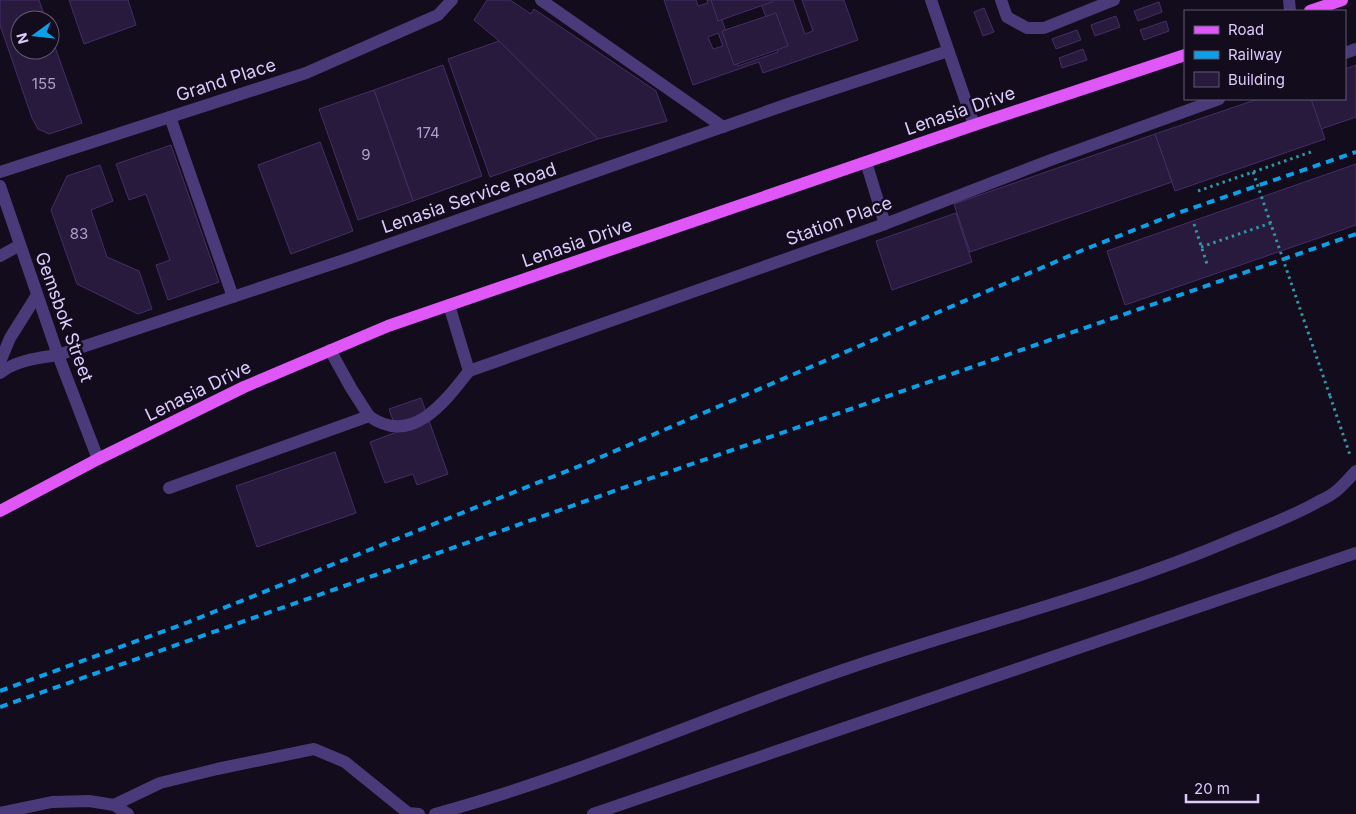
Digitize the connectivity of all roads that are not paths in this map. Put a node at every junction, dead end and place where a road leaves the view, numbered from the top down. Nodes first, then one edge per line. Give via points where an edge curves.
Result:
1 (452, 0) edge
2 (541, 0) edge
3 (932, 0) edge
4 (1001, 0) edge
5 (1114, 0) edge
6 (1342, 0) edge
7 (1313, 10) edge
8 (948, 51) junction
9 (1184, 55) edge
10 (1217, 100) edge
11 (170, 117) junction
12 (974, 125) junction
13 (723, 127) junction
14 (866, 162) junction
15 (0, 172) edge
16 (0, 186) edge
17 (885, 224) junction
18 (20, 245) junction
19 (0, 256) edge
20 (37, 295) junction
21 (233, 297) junction
22 (449, 305) junction
23 (330, 350) junction
24 (58, 355) junction
25 (0, 362) edge
26 (469, 372) junction
27 (0, 373) edge
28 (369, 416) junction
29 (98, 459) junction
30 (1356, 471) edge
31 (169, 488) dead end
32 (0, 510) edge
33 (1356, 553) edge
34 (114, 805) junction
35 (0, 813) edge
36 (128, 814) edge
37 (419, 814) edge
38 (435, 814) edge
39 (593, 814) edge

1 - 11 street, Grand Place via 438,15 306,73
2 - 13 street
3 - 8 street
4 - 5 street via 1007,17 1027,28 1044,28
6 - 7 main road
8 - 12 street
8 - 13 street, Lenasia Service Road
9 - 12 main road, Lenasia Drive
10 - 17 street, Station Place
11 - 15 street, Grand Place
11 - 21 street
12 - 14 main road, Lenasia Drive
13 - 21 street, Lenasia Service Road
14 - 17 street
14 - 22 main road, Lenasia Drive
16 - 18 street, Gemsbok Street
17 - 26 street, Station Place
18 - 19 street
18 - 20 street, Gemsbok Street
20 - 24 street, Gemsbok Street
20 - 25 street via 10,338
21 - 24 street, Lenasia Service Road
22 - 23 main road, Lenasia Drive
22 - 26 street
23 - 28 street
23 - 29 main road, Lenasia Drive via 244,387
24 - 27 street, Lenasia Service Road via 31,359
24 - 29 street, Gemsbok Street
26 - 28 street via 425,418 406,426 385,426
28 - 31 street
29 - 32 main road, Lenasia Drive
30 - 38 street via 1334,493 1301,511 1183,561 844,670 599,762
33 - 39 street
34 - 35 street via 90,801 52,802
34 - 36 street
34 - 37 street via 160,783 314,749 345,762 408,813

